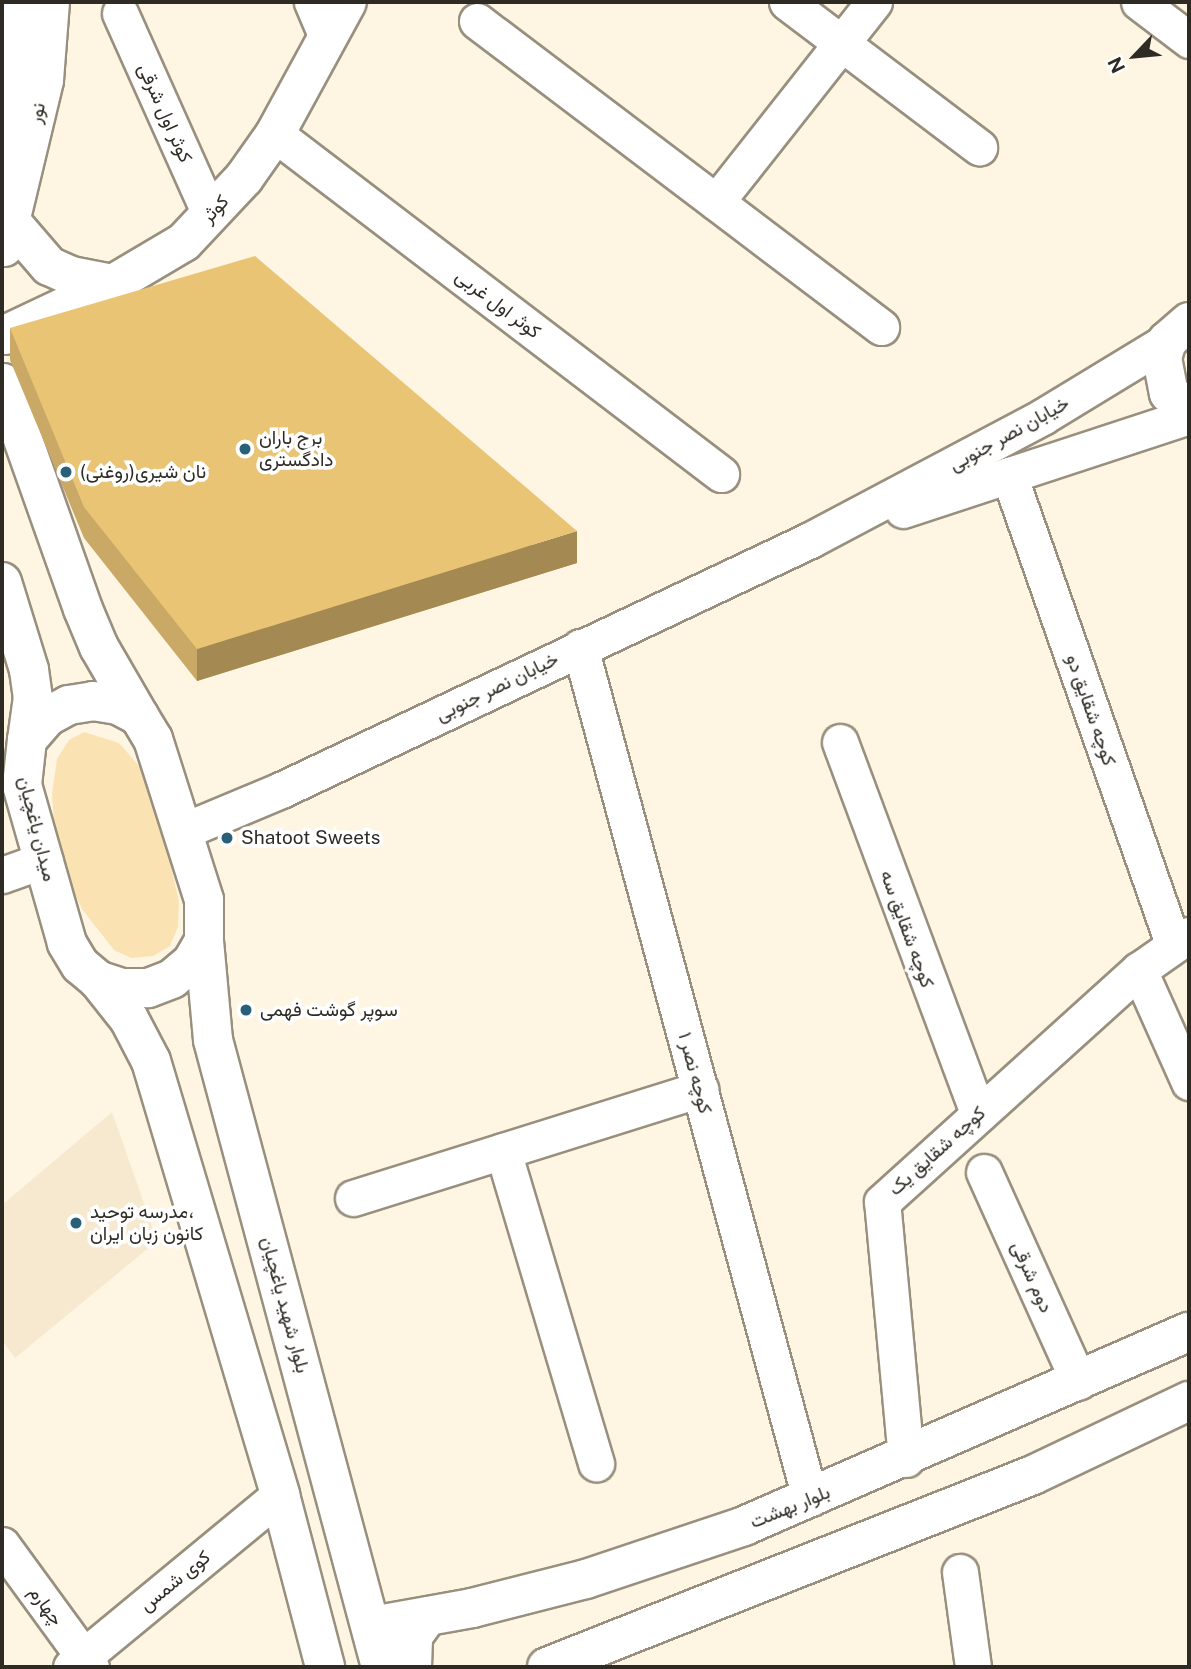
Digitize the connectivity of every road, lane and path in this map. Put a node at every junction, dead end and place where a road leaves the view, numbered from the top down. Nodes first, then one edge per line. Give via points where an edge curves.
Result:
1 (22, 2) edge
2 (50, 2) edge
3 (312, 2) edge
4 (347, 2) edge
5 (787, 2) edge
6 (874, 2) edge
7 (1139, 2) edge
8 (121, 13) dead end
9 (477, 21) dead end
10 (327, 37) junction
11 (1189, 40) edge
12 (842, 43) junction
13 (275, 134) junction
14 (979, 147) dead end
15 (2, 158) edge
16 (716, 202) junction
17 (210, 214) junction
18 (6, 238) edge
19 (113, 284) junction
20 (1181, 325) edge
21 (881, 327) dead end
22 (3, 333) edge
23 (64, 348) edge
24 (2, 384) edge
25 (46, 388) edge
26 (1189, 409) edge
27 (1189, 416) edge
28 (27, 448) junction
29 (721, 474) dead end
30 (1009, 475) junction
31 (810, 540) junction
32 (2, 582) edge
33 (580, 647) junction
34 (139, 716) junction
35 (27, 740) junction
36 (840, 742) dead end
37 (183, 831) junction
38 (44, 860) junction
39 (2, 874) edge
40 (1181, 940) edge
41 (204, 941) junction
42 (1139, 970) junction
43 (98, 980) junction
44 (1189, 1082) edge
45 (700, 1089) junction
46 (978, 1114) junction
47 (503, 1151) junction
48 (984, 1172) dead end
49 (353, 1198) dead end
50 (1189, 1332) edge
51 (1079, 1382) junction
52 (1189, 1401) edge
53 (906, 1458) junction
54 (596, 1463) dead end
55 (280, 1495) junction
56 (810, 1498) junction
57 (2, 1545) edge
58 (960, 1572) dead end
59 (427, 1617) junction
60 (372, 1626) junction
61 (81, 1664) edge
62 (325, 1667) edge
63 (382, 1667) edge
64 (412, 1667) edge
65 (547, 1667) edge
66 (973, 1667) edge

1 - 15 main road, نور
2 - 18 main road, نور via 44,80
3 - 10 street
4 - 10 main road, کوثر
5 - 12 street
6 - 12 street
7 - 11 street
8 - 17 street, کوثر اول شرقی
9 - 16 street
10 - 13 main road, کوثر
12 - 14 street
12 - 16 street
13 - 17 main road, کوثر
13 - 29 street, کوثر اول غربی
16 - 21 street
17 - 19 main road, کوثر via 184,242
18 - 19 main road via 71,276
19 - 22 main road, کوثر
19 - 23 main road
20 - 26 main road via 1162,376 1169,393
20 - 31 street, خیابان نصر جنوبی via 1042,417
22 - 24 main road via 10,360
24 - 28 main road
25 - 28 main road
27 - 30 street, خیابان نصر جنوبی
28 - 34 main road via 99,647
30 - 31 street, خیابان نصر جنوبی
30 - 40 street, کوچه شقایق دو
31 - 33 street, خیابان نصر جنوبی
32 - 35 main road, میدان یاغچیان via 29,670 33,697
33 - 37 street, خیابان نصر جنوبی via 281,790
33 - 45 street, کوچه نصر ۱
34 - 35 main road via 118,705 93,701 69,705 47,718
34 - 37 main road via 153,739
35 - 38 main road, میدان یاغچیان via 22,785
36 - 46 street, کوچه شقایق سه
37 - 41 main road via 204,900
38 - 39 street
38 - 43 main road, میدان یاغچیان via 67,943 80,965
40 - 42 street, کوچه شقایق یک
41 - 43 main road via 192,962 160,983 122,988
41 - 60 main road, بلوار شهید یاغچیان via 213,1040
42 - 44 street
42 - 46 street, کوچه شقایق یک
43 - 55 main road via 129,1019 151,1061
45 - 47 street
45 - 56 street, کوچه نصر ۱
46 - 53 street, کوچه شقایق یک via 881,1202
47 - 49 street
47 - 54 street
48 - 51 street, دوم شرقی
50 - 51 main road, بلوار بهشت
51 - 53 main road, بلوار بهشت
52 - 65 main road via 1033,1475
53 - 56 main road, بلوار بهشت
55 - 61 street, کوی شمس
55 - 62 main road
56 - 59 main road, بلوار بهشت via 586,1579
57 - 61 street, چهارم
58 - 66 street
59 - 60 main road, بلوار بهشت
59 - 64 main road via 413,1636
60 - 63 main road, بلوار شهید یاغچیان

